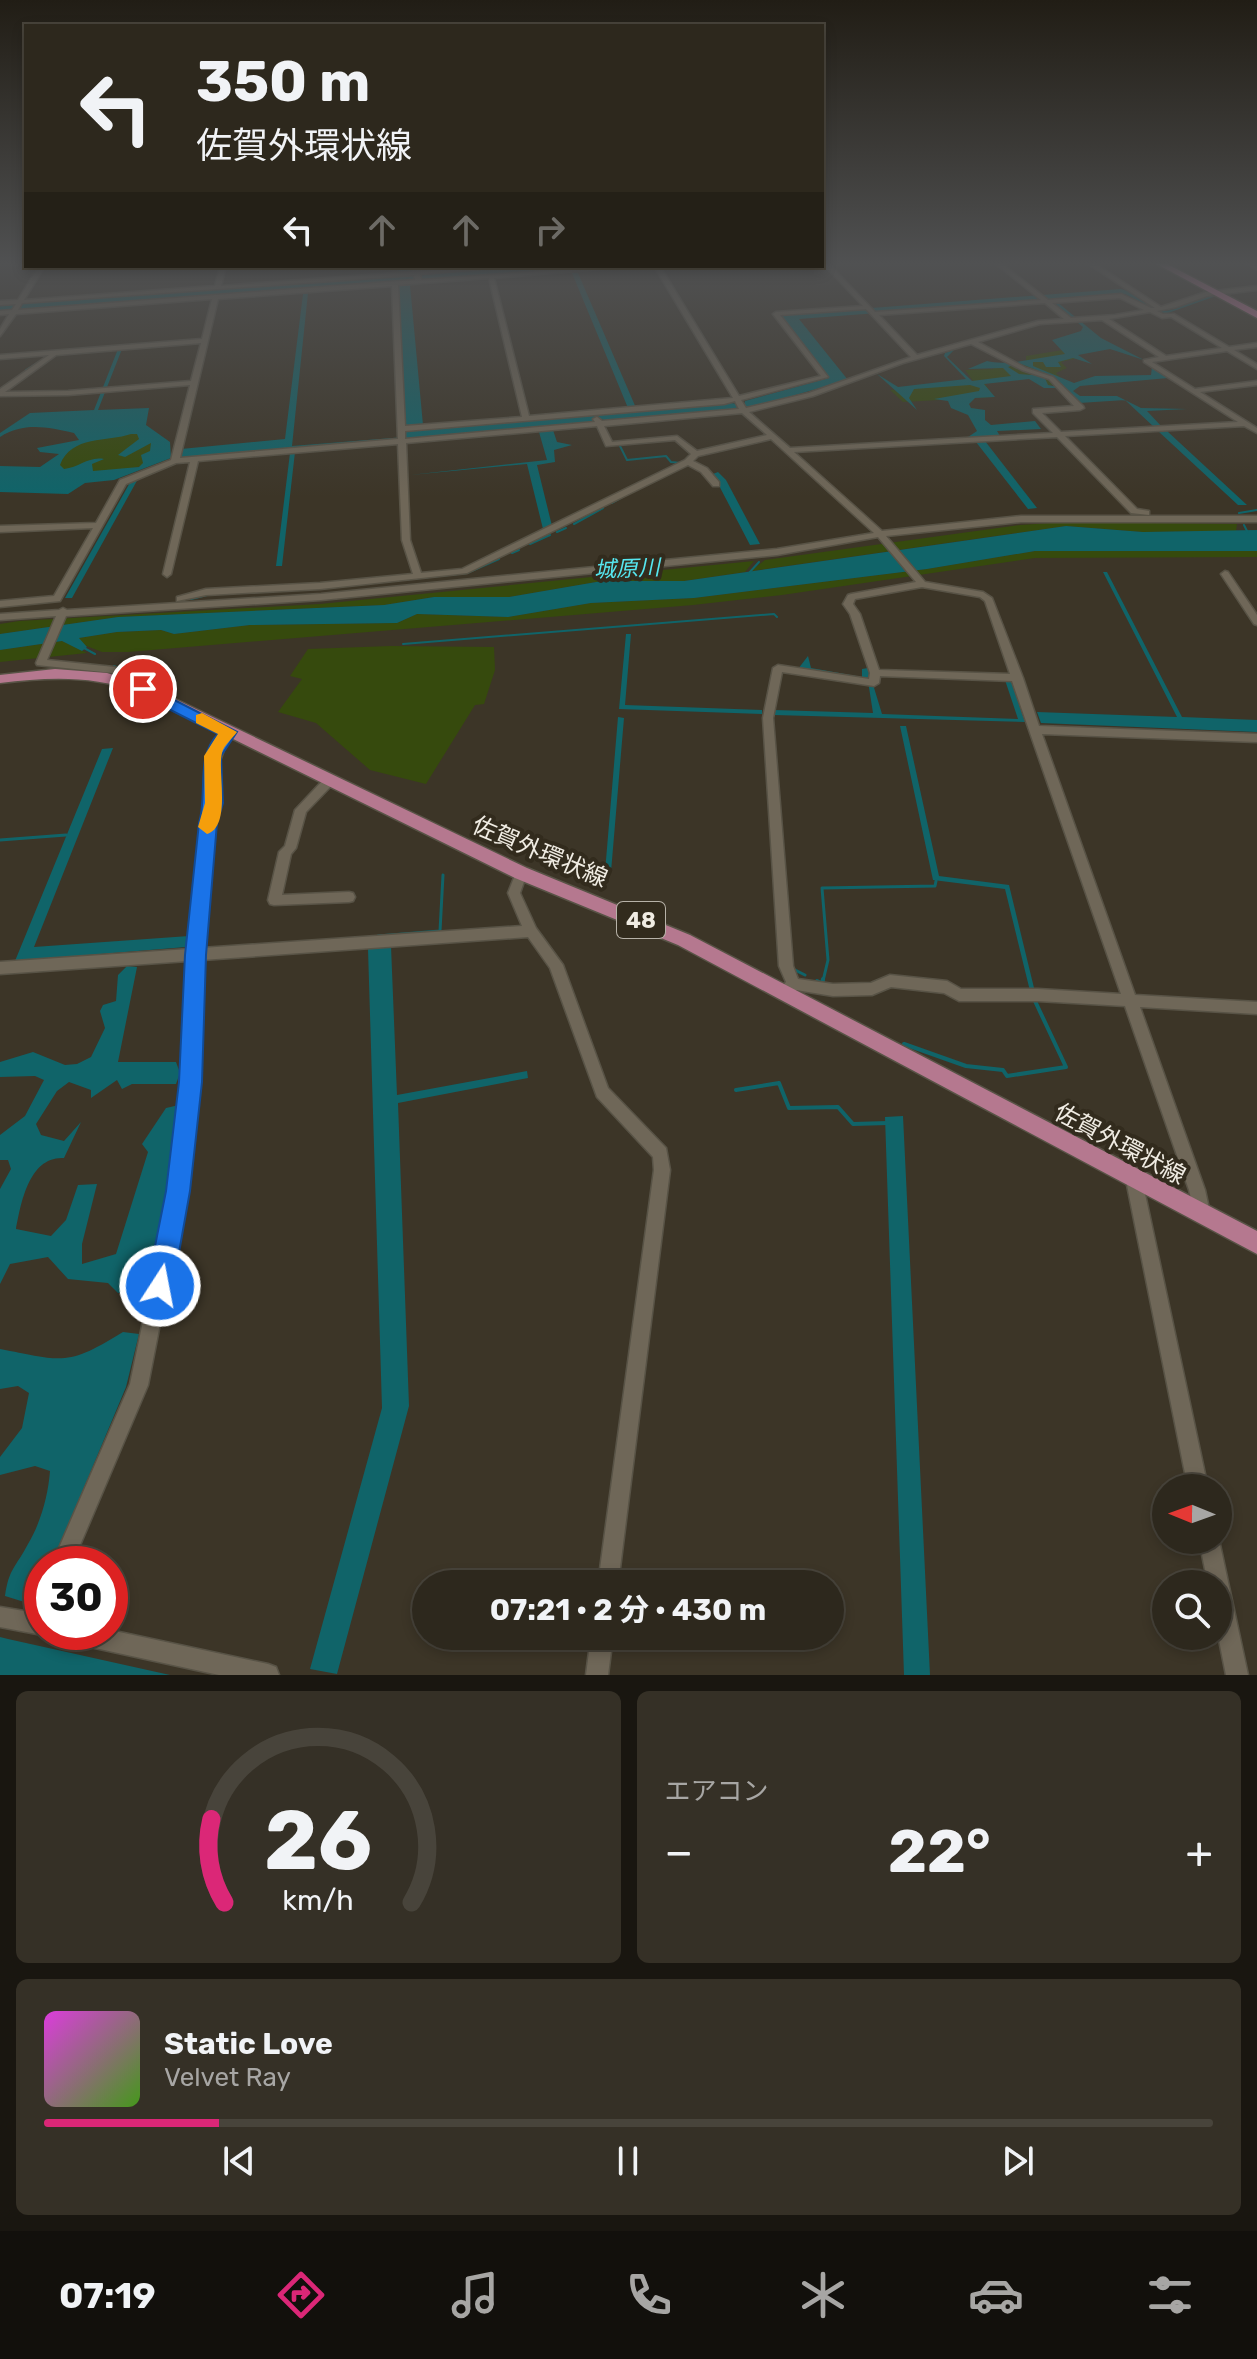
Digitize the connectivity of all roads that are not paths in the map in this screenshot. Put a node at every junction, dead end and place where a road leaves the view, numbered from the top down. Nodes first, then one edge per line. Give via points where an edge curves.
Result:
1 (201, 341) edge
2 (203, 341) edge
3 (398, 341) edge
4 (507, 341) edge
5 (702, 341) edge
6 (797, 341) edge
7 (900, 341) edge
8 (1139, 341) edge
9 (1214, 341) edge
10 (973, 342) joint
11 (1257, 345) edge
12 (1227, 349) junction
13 (57, 352) junction
14 (0, 357) edge
15 (916, 358) junction
16 (1166, 359) junction
17 (1257, 367) edge
18 (193, 383) junction
19 (1257, 383) edge
20 (1190, 391) junction
21 (0, 393) edge
22 (740, 406) junction
23 (526, 418) junction
24 (597, 418) junction
25 (1244, 424) junction
26 (1257, 431) edge
27 (1060, 435) junction
28 (402, 436) junction
29 (772, 436) junction
30 (789, 450) junction
31 (692, 458) junction
32 (195, 459) junction
33 (175, 461) junction
34 (716, 484) dead end
35 (1195, 518) junction
36 (1257, 519) edge
37 (99, 525) junction
38 (0, 529) edge
39 (885, 538) junction
40 (167, 574) dead end
41 (1225, 574) dead end
42 (418, 576) junction
43 (921, 582) junction
44 (0, 604) edge
45 (117, 608) junction
46 (63, 611) junction
47 (0, 617) edge
48 (1257, 622) edge
49 (1018, 678) junction
50 (0, 679) edge
51 (872, 680) junction
52 (143, 689) junction
53 (1036, 730) junction
54 (229, 732) junction
55 (1257, 738) edge
56 (329, 781) junction
57 (521, 873) junction
58 (349, 897) dead end
59 (531, 931) junction
60 (195, 955) junction
61 (0, 968) edge
62 (788, 988) junction
63 (1131, 1002) junction
64 (1257, 1008) edge
65 (1134, 1180) junction
66 (1202, 1213) junction
67 (1257, 1243) edge
68 (1195, 1474) edge
69 (70, 1546) edge
70 (610, 1570) edge
71 (0, 1617) edge
72 (24, 1619) edge
73 (128, 1644) edge
74 (600, 1650) edge
75 (1232, 1650) edge
76 (268, 1675) edge
77 (597, 1675) edge
78 (1237, 1675) edge

1 - 13 street
2 - 18 street
3 - 28 street
4 - 23 street
5 - 22 street
6 - 22 street via 825,377
7 - 15 street
8 - 16 street
9 - 12 street
10 - 15 street
10 - 27 street via 1045,375 1080,408 1036,411
11 - 12 street
12 - 16 street
12 - 17 street
13 - 14 street
13 - 21 street
15 - 22 street via 842,385
16 - 20 street via 1146,361
18 - 21 street
18 - 33 street
19 - 20 street
20 - 25 street via 1224,407
22 - 24 street
22 - 24 street
22 - 29 street
23 - 24 street
23 - 28 street
24 - 28 street
24 - 31 street via 609,444 677,438
25 - 26 street
25 - 27 street
27 - 30 street
27 - 35 street via 1134,511
28 - 32 street
28 - 42 street via 406,540
29 - 30 street
29 - 31 street
30 - 39 street
31 - 34 street
31 - 42 street via 478,566
32 - 33 street
32 - 40 street
33 - 37 street via 123,482
35 - 36 street
35 - 39 street via 1064,516
37 - 38 street
37 - 44 street via 57,599
39 - 43 street
39 - 45 street via 321,597
41 - 48 street
42 - 45 street via 206,592
43 - 49 street via 989,600
43 - 51 street via 847,600
45 - 46 street
46 - 47 street
46 - 52 street via 41,663 114,670 146,683
49 - 51 street
49 - 53 street
50 - 52 main road, 佐賀外環状線 / 48 via 83,672
51 - 62 street via 778,668 768,718
52 - 54 main road, 佐賀外環状線 / 48
53 - 55 street
53 - 63 street
54 - 56 main road, 佐賀外環状線 / 48
54 - 60 street via 212,756 214,803
56 - 57 main road, 佐賀外環状線 / 48
56 - 58 street via 301,810 274,900
57 - 59 street via 514,893
57 - 62 main road, 佐賀外環状線 / 48 via 655,926
59 - 60 street
59 - 70 street via 556,965 602,1092 660,1154 662,1170
60 - 61 street
60 - 69 street via 190,1082 178,1191 139,1385
62 - 63 street via 872,989 890,981 947,987 959,995
62 - 65 main road, 佐賀外環状線 / 48
63 - 64 street
63 - 66 street
65 - 66 main road, 佐賀外環状線 / 48
65 - 68 street
66 - 67 main road, 佐賀外環状線 / 48
71 - 72 street
73 - 76 street
74 - 77 street
75 - 78 street

